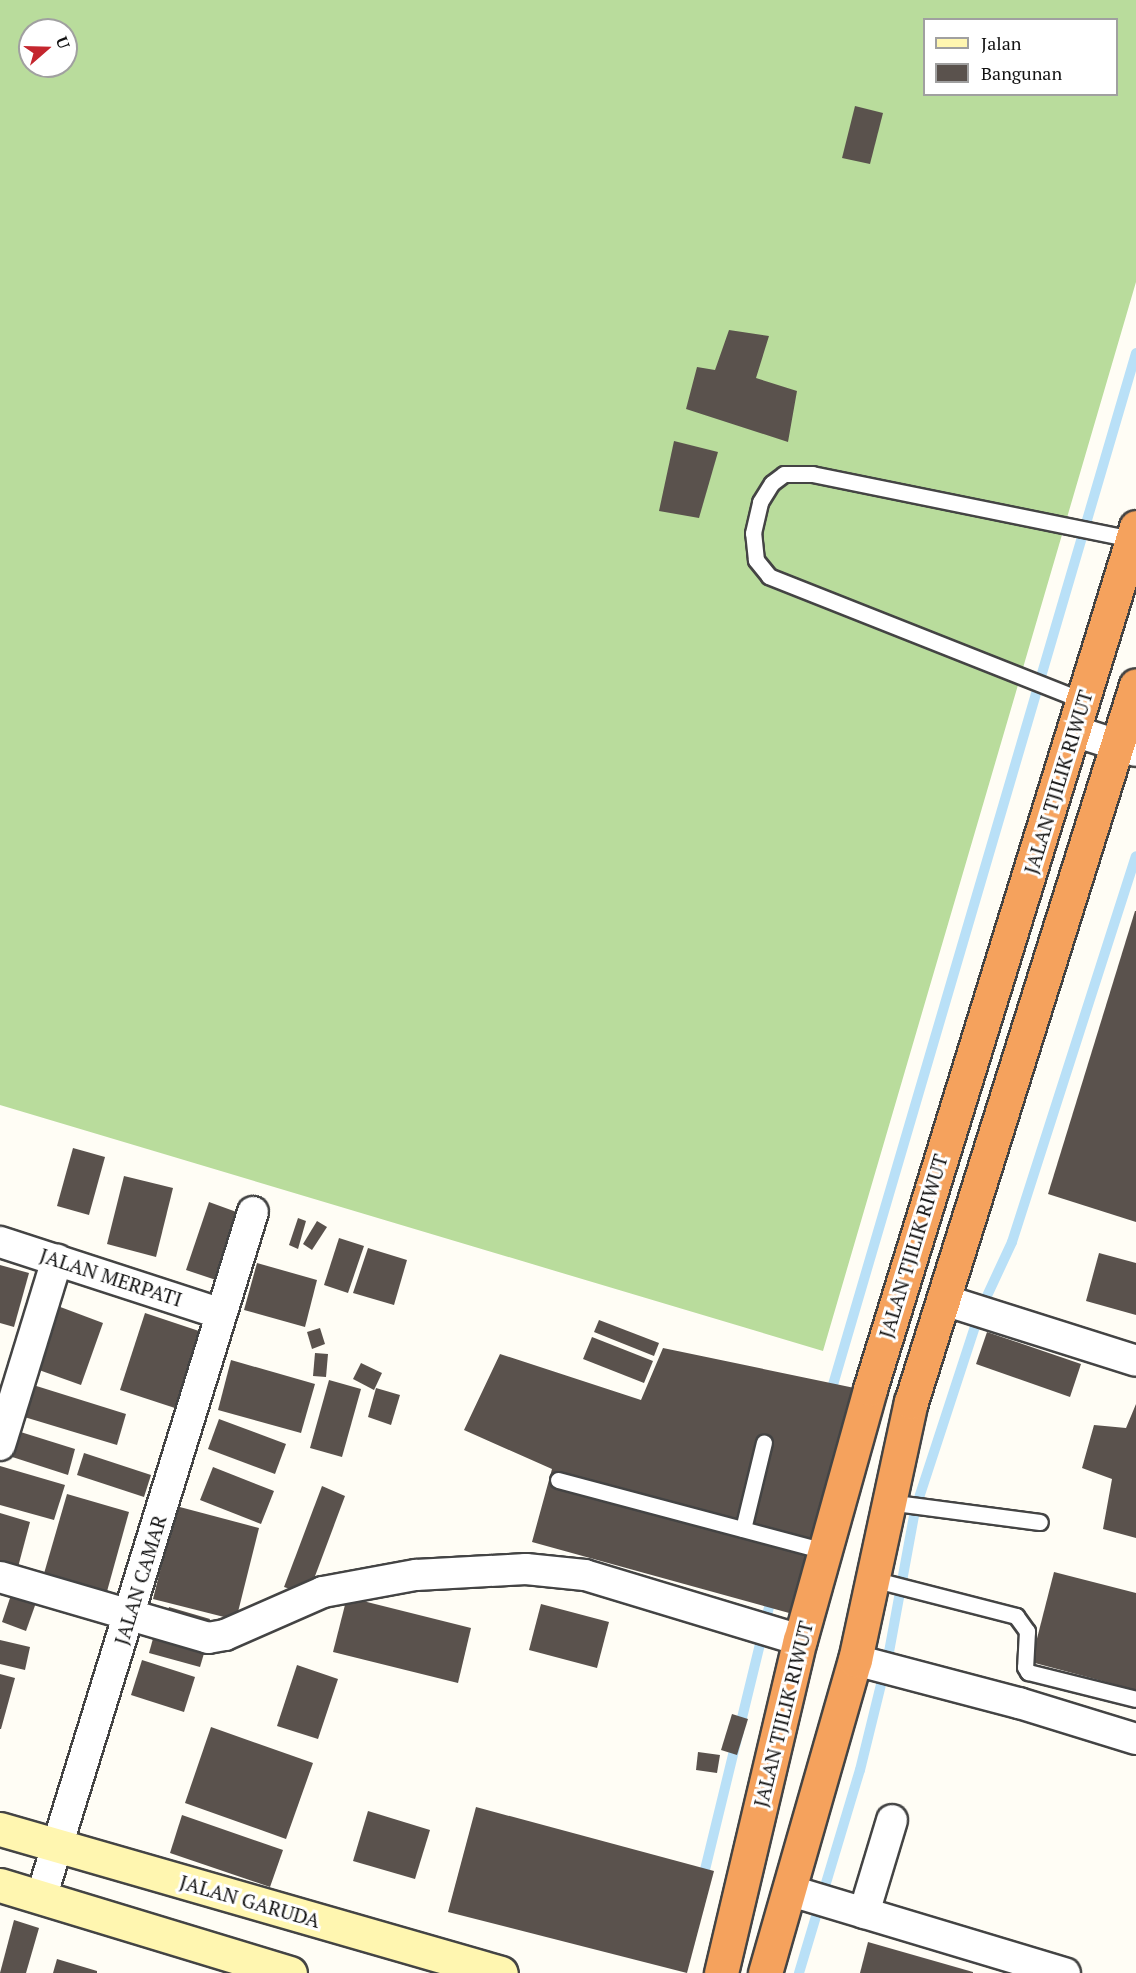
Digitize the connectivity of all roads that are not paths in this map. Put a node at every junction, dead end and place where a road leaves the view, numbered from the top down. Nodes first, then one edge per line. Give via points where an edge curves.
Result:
1 (1134, 533) edge
2 (1136, 685) edge
3 (1079, 716) junction
4 (1127, 748) edge
5 (253, 1212) dead end
6 (0, 1242) edge
7 (57, 1260) junction
8 (944, 1300) junction
9 (221, 1314) junction
10 (1136, 1361) edge
11 (764, 1442) dead end
12 (0, 1445) edge
13 (558, 1480) dead end
14 (888, 1502) junction
15 (1040, 1522) dead end
16 (743, 1529) junction
17 (824, 1551) junction
18 (0, 1577) edge
19 (872, 1580) junction
20 (129, 1615) junction
21 (800, 1640) junction
22 (855, 1660) junction
23 (1136, 1698) edge
24 (1136, 1739) edge
25 (892, 1820) dead end
26 (0, 1830) edge
27 (57, 1845) junction
28 (0, 1885) edge
29 (791, 1891) junction
30 (41, 1898) junction
31 (864, 1913) junction
32 (290, 1973) edge
33 (501, 1973) edge
34 (721, 1973) edge
35 (765, 1973) edge
36 (1065, 1973) edge

1 - 3 highway, JALAN TJILIK RIWUT
1 - 3 lane via 812,474 784,474 772,483 760,502 753,533 756,560 769,576
2 - 4 highway
3 - 4 street
3 - 17 highway, JALAN TJILIK RIWUT via 904,1274
4 - 8 highway
5 - 9 street, JALAN CAMAR
6 - 7 street, JALAN MERPATI
7 - 9 street, JALAN MERPATI
7 - 12 street
8 - 10 street
8 - 14 highway via 911,1402
9 - 20 street, JALAN CAMAR
11 - 16 lane
13 - 16 lane
14 - 15 lane
14 - 19 highway
16 - 17 lane
17 - 21 highway, JALAN TJILIK RIWUT
18 - 20 street
19 - 22 highway
19 - 23 lane via 1016,1616 1027,1631 1024,1667 1028,1672
20 - 21 street via 208,1638 225,1635 323,1592 416,1575 526,1569 585,1575
20 - 27 street, JALAN CAMAR
21 - 34 highway, JALAN TJILIK RIWUT
22 - 24 street
22 - 29 highway
25 - 31 street
26 - 27 main road, JALAN GARUDA
27 - 30 street, JALAN CAMAR
27 - 33 main road, JALAN GARUDA
28 - 30 main road
29 - 31 street
29 - 35 highway
30 - 32 main road
31 - 36 street

